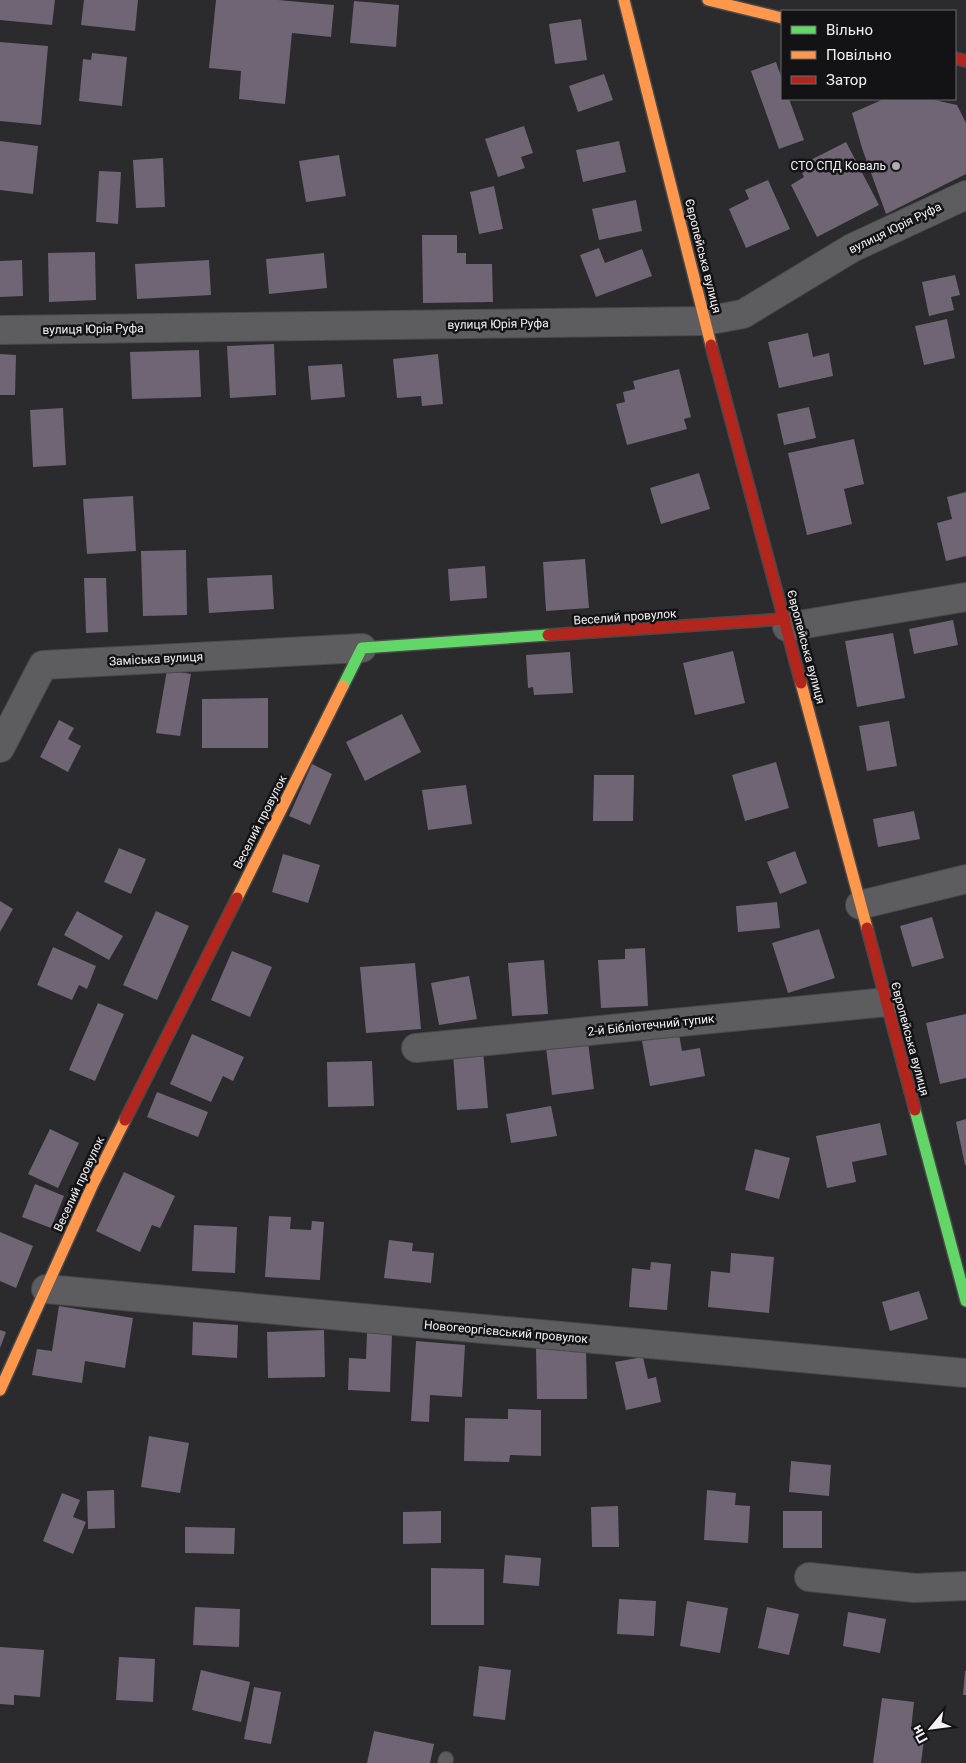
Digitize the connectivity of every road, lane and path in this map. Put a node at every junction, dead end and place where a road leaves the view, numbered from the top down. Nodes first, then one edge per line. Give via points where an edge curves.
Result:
1 (624, 0) edge
2 (708, 0) edge
3 (781, 18) edge
4 (966, 195) edge
5 (705, 321) junction
6 (0, 330) edge
7 (966, 597) edge
8 (786, 623) junction
9 (362, 648) junction
10 (0, 748) edge
11 (966, 879) edge
12 (860, 905) junction
13 (886, 1002) junction
14 (416, 1048) dead end
15 (46, 1289) junction
16 (966, 1301) edge
17 (966, 1373) edge
18 (0, 1390) edge
19 (809, 1577) dead end
20 (966, 1586) edge

1 - 5 street, Європейська вулиця
2 - 3 street
4 - 5 street, вулиця Юрія Руфа via 852,248 743,314
5 - 6 street, вулиця Юрія Руфа
5 - 8 street, Європейська вулиця
7 - 8 street
8 - 9 street, Веселий провулок
8 - 12 street, Європейська вулиця
9 - 10 street, Заміська вулиця via 43,665
9 - 15 street, Веселий провулок via 93,1184
11 - 12 street
12 - 13 street, Європейська вулиця
13 - 14 street, 2-й Бібліотечний тупик
13 - 16 street, Європейська вулиця
15 - 17 street, Новогеоргієвський провулок
15 - 18 street, Веселий провулок
19 - 20 street via 915,1588

